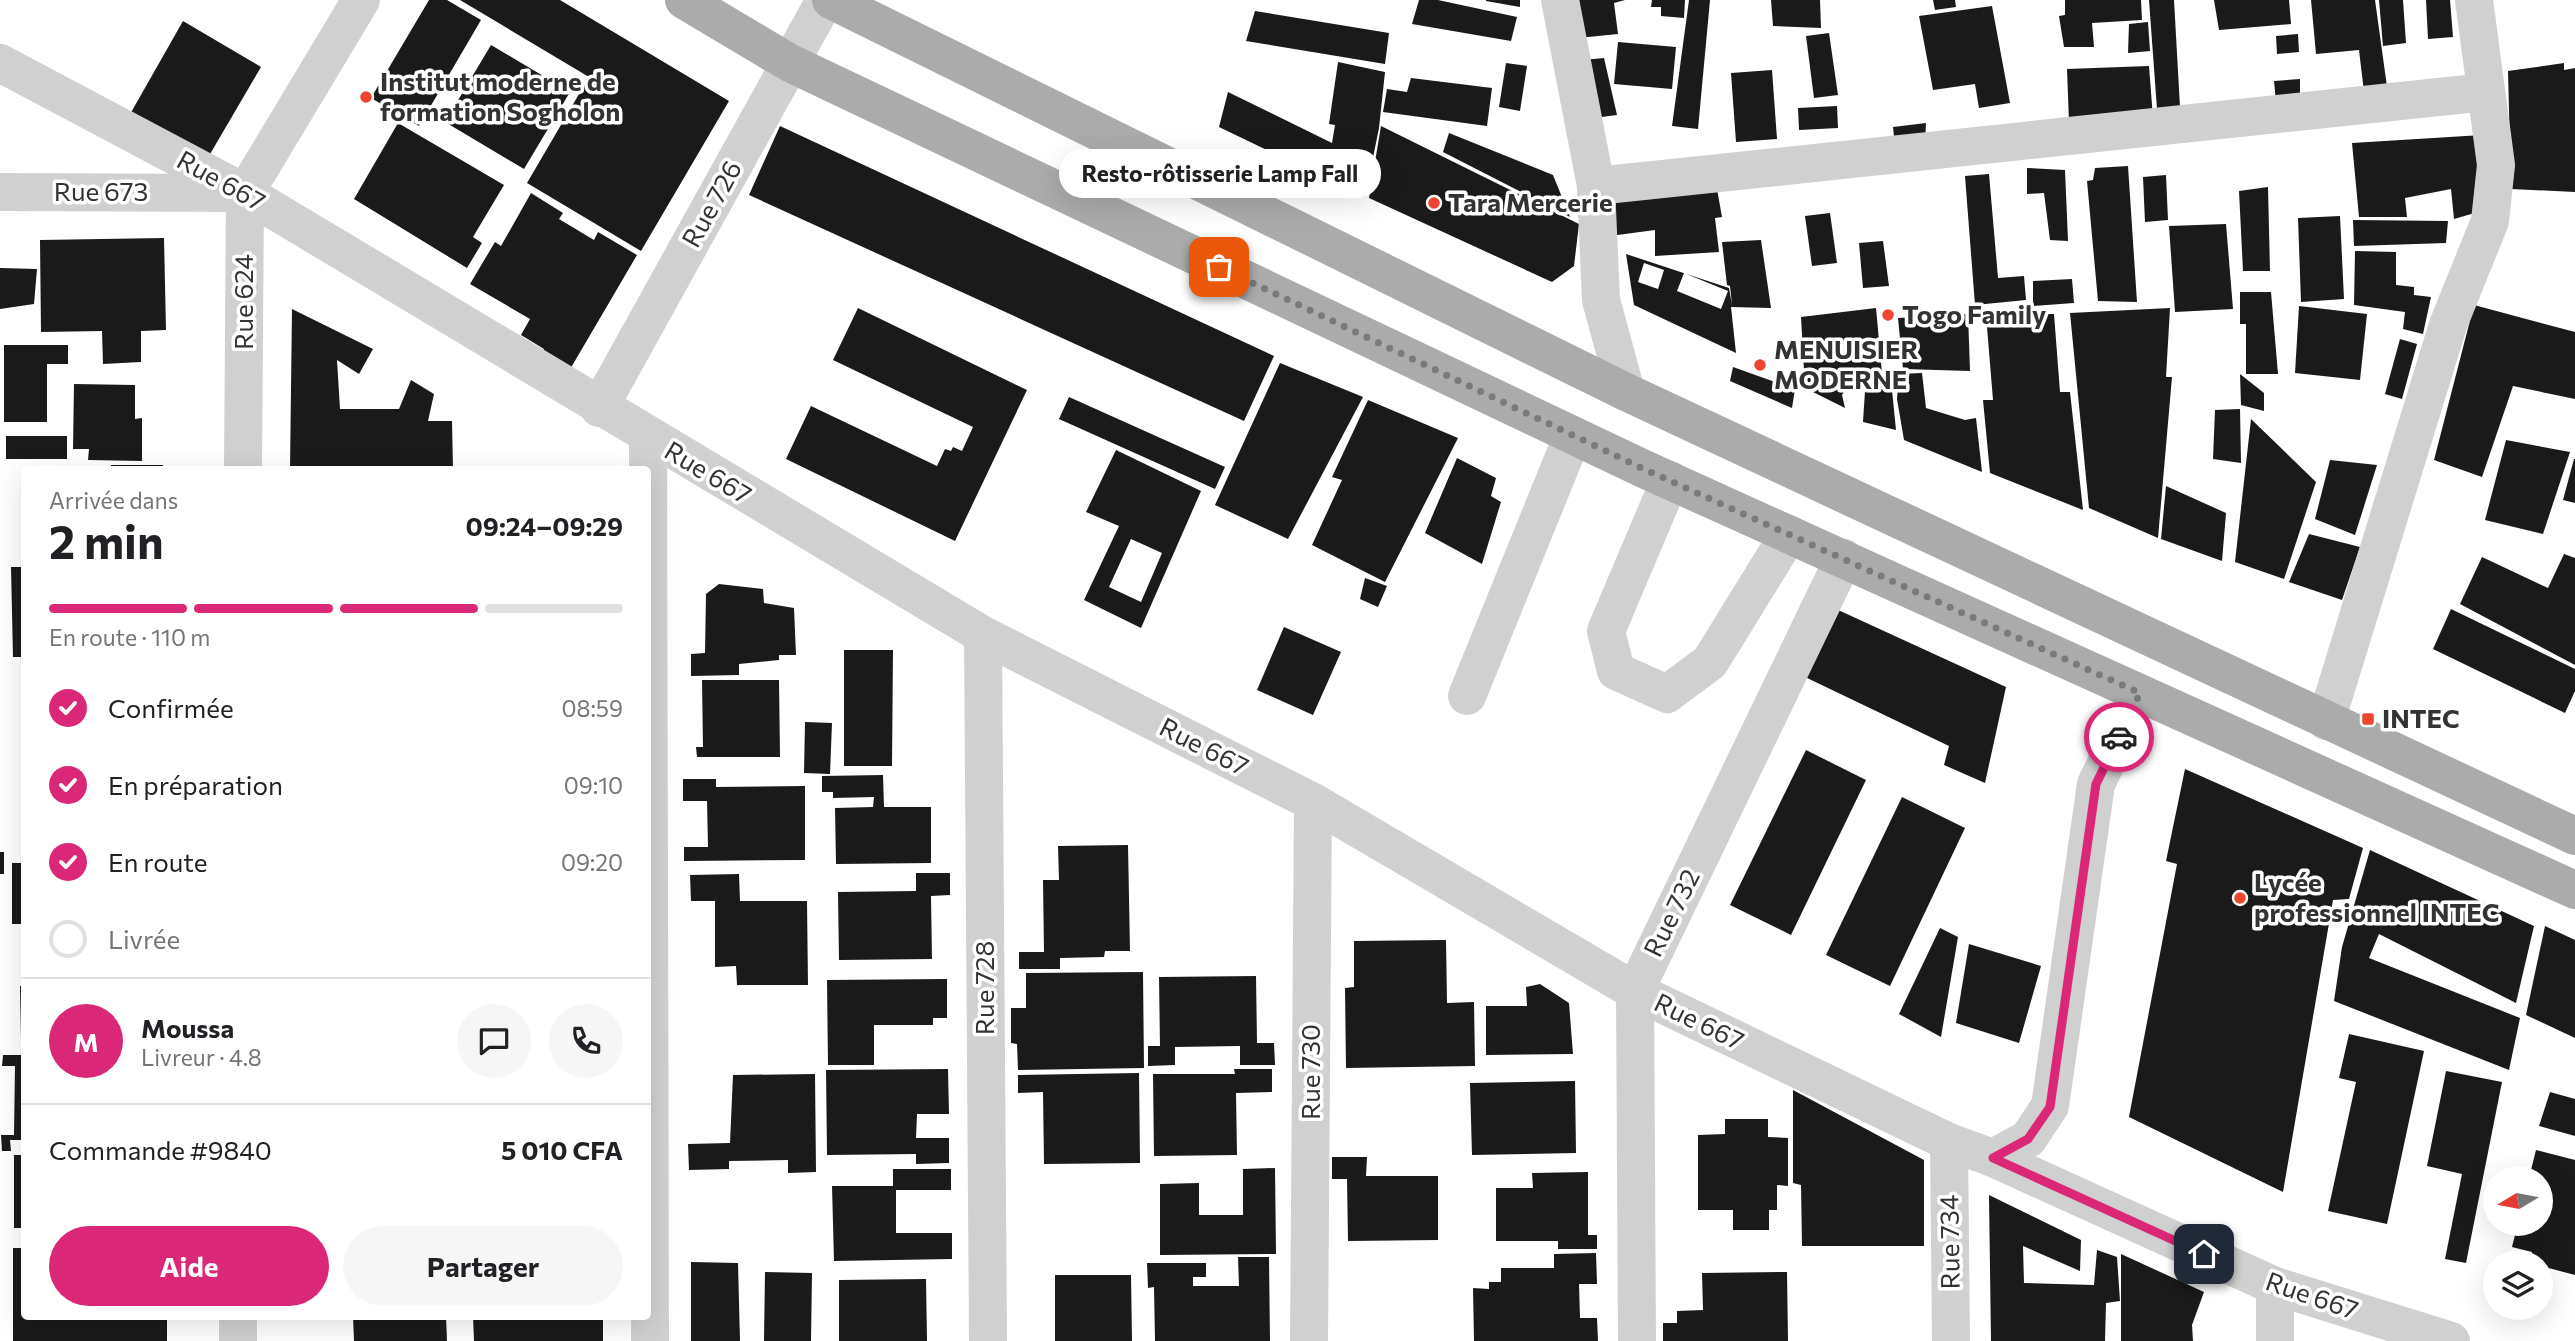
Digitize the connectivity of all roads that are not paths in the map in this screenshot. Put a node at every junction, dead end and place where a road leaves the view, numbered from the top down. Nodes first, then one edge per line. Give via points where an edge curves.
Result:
1 (361, 0) edge
2 (684, 0) edge
3 (825, 0) edge
4 (831, 0) edge
5 (1560, 0) edge
6 (2474, 0) edge
7 (0, 63) edge
8 (790, 63) junction
9 (2486, 92) junction
10 (1596, 186) junction
11 (0, 192) edge
12 (245, 193) junction
13 (1626, 392) junction
14 (599, 408) junction
15 (1573, 435) junction
16 (648, 437) junction
17 (243, 466) edge
18 (648, 466) edge
19 (1670, 480) junction
20 (1789, 534) junction
21 (1844, 558) junction
22 (983, 635) junction
23 (2140, 693) junction
24 (1467, 696) dead end
25 (2326, 721) junction
26 (1313, 802) junction
27 (2575, 836) edge
28 (2575, 890) edge
29 (1635, 991) junction
30 (1949, 1142) junction
31 (1993, 1158) junction
32 (2275, 1286) junction
33 (239, 1320) edge
34 (650, 1320) edge
35 (238, 1341) edge
36 (650, 1341) edge
37 (988, 1341) edge
38 (1310, 1341) edge
39 (1637, 1341) edge
40 (1951, 1341) edge
41 (2275, 1341) edge
42 (2451, 1341) edge

1 - 12 street
2 - 8 main road
3 - 8 street, Rue 726
4 - 13 main road
5 - 10 street
6 - 9 street
7 - 12 street, Rue 667
8 - 14 street, Rue 726
8 - 15 main road
9 - 10 street
9 - 25 street via 2496,165 2490,221 2448,324
10 - 13 street via 1601,300
11 - 12 street, Rue 673
12 - 14 street, Rue 667
12 - 17 street, Rue 624
13 - 25 main road
14 - 16 street, Rue 667
15 - 19 main road
15 - 24 street
16 - 18 street
16 - 22 street, Rue 667
19 - 20 main road
19 - 20 street via 1606,631 1616,671 1667,694 1710,662
20 - 21 main road
21 - 23 main road
21 - 29 street, Rue 732
22 - 26 street, Rue 667
22 - 37 street, Rue 728
23 - 28 main road
23 - 31 street via 2096,784 2050,1107 2028,1139
25 - 27 main road
26 - 29 street, Rue 667
26 - 38 street, Rue 730
29 - 30 street, Rue 667
29 - 39 street, Rue 732
30 - 31 street, Rue 667
30 - 40 street, Rue 734
31 - 32 street, Rue 667
32 - 41 street
32 - 42 street, Rue 667
33 - 35 street
34 - 36 street

